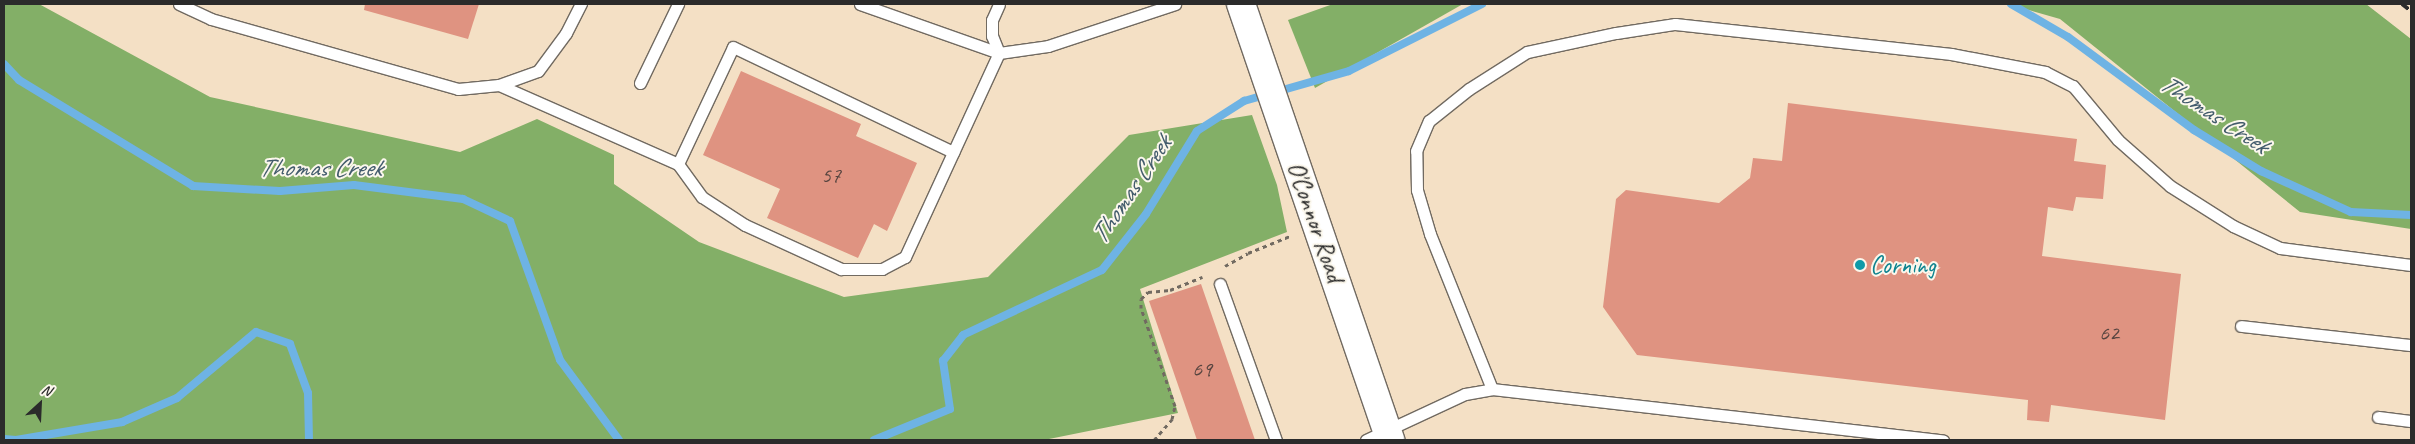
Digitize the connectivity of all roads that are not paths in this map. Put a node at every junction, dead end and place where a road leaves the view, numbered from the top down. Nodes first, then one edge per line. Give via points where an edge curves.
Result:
1 (179, 4) edge
2 (581, 4) edge
3 (678, 4) edge
4 (860, 4) edge
5 (999, 4) edge
6 (1175, 4) edge
7 (1241, 4) edge
8 (999, 53) junction
9 (640, 82) dead end
10 (499, 85) junction
11 (952, 152) junction
12 (678, 164) junction
13 (2411, 265) edge
14 (1220, 284) dead end
15 (2241, 326) dead end
16 (2411, 345) edge
17 (1492, 389) junction
18 (2378, 417) dead end
19 (2411, 421) edge
20 (1381, 436) edge
21 (1276, 440) edge
22 (1943, 440) edge

1 - 10 lane via 211,19 458,89
2 - 10 lane via 566,34 538,71
3 - 9 lane
4 - 8 lane
5 - 8 lane via 992,20 992,36
6 - 8 lane via 1048,46
7 - 20 street, O'Connor Road
8 - 11 lane
10 - 12 lane
11 - 12 lane via 733,47
11 - 12 lane via 905,257 882,269 841,269 745,225 702,196
13 - 17 lane via 2280,248 2233,226 2170,186 2118,140 2073,86 2046,72 1951,54 1675,24 1527,52 1469,89 1429,121 1416,151 1418,190 1430,234
14 - 21 lane
15 - 16 lane
17 - 20 lane via 1465,394
17 - 22 lane
18 - 19 lane

